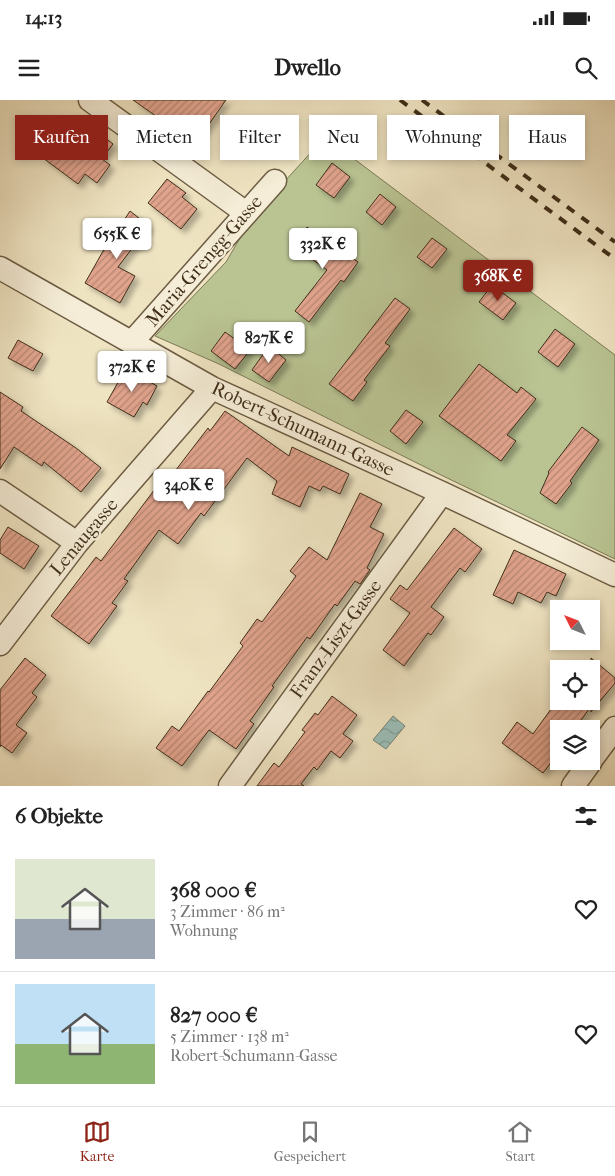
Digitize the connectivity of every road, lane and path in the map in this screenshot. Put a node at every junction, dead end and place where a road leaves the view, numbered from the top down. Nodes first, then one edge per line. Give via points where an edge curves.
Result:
1 (90, 100) edge
2 (275, 181) dead end
3 (246, 213) junction
4 (0, 268) edge
5 (132, 342) junction
6 (212, 388) junction
7 (0, 491) edge
8 (442, 493) junction
9 (77, 543) junction
10 (615, 575) edge
11 (0, 644) edge
12 (615, 728) edge
13 (600, 749) edge
14 (584, 770) edge
15 (230, 786) edge
16 (572, 786) edge

1 - 3 street
2 - 3 street, Maria-Grengg-Gasse
3 - 5 street, Maria-Grengg-Gasse
4 - 5 street, Robert-Schumann-Gasse
5 - 6 street, Robert-Schumann-Gasse
6 - 8 street, Robert-Schumann-Gasse
6 - 9 street, Lenaugasse
7 - 9 street
8 - 10 street, Robert-Schumann-Gasse
8 - 15 street, Franz-Liszt-Gasse
9 - 11 street, Lenaugasse
12 - 13 street
14 - 16 street

